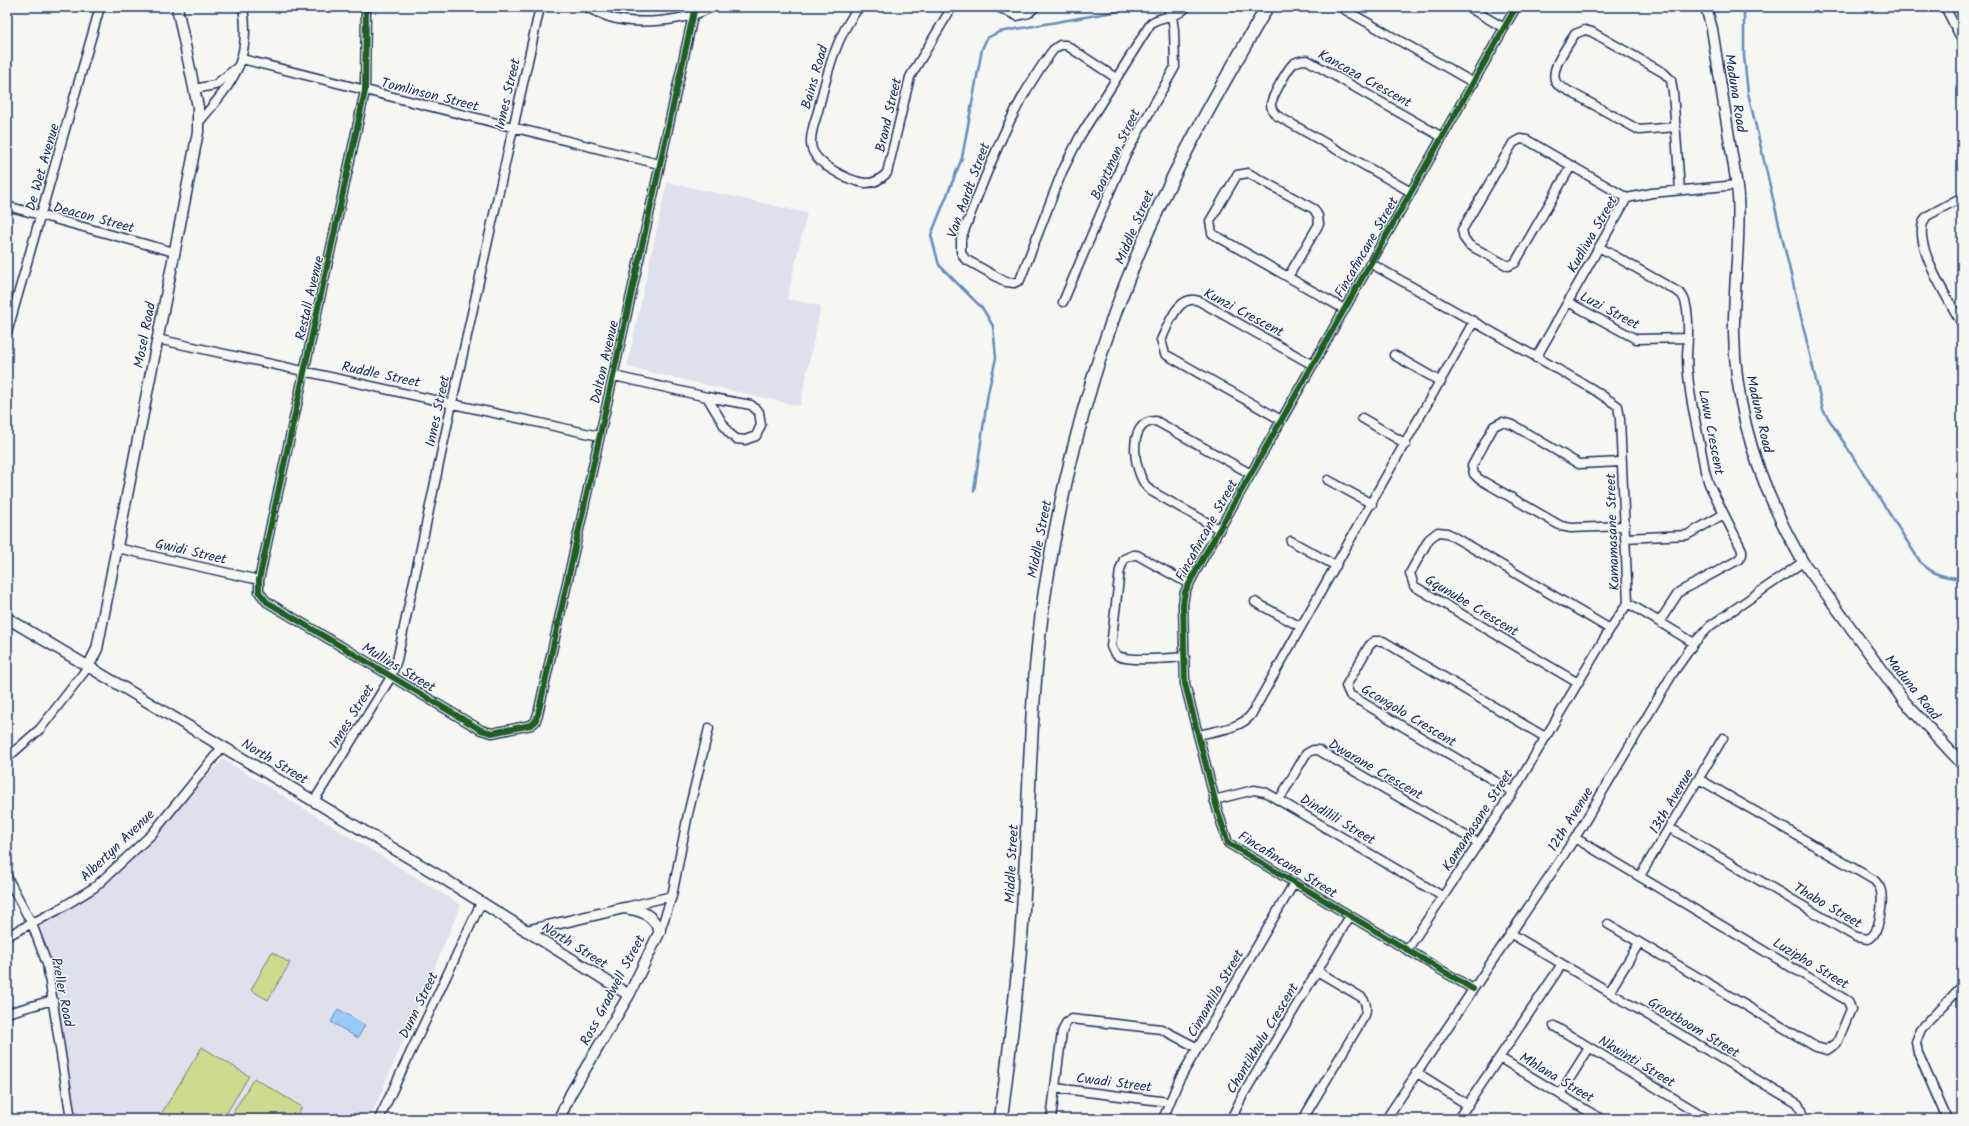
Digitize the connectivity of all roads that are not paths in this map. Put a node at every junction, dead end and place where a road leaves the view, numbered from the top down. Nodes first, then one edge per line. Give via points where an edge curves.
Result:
1 (100, 7) edge
2 (177, 7) edge
3 (242, 7) edge
4 (366, 7) edge
5 (540, 7) edge
6 (586, 7) edge
7 (712, 7) edge
8 (859, 7) edge
9 (952, 7) edge
10 (998, 7) edge
11 (1035, 7) edge
12 (1167, 7) edge
13 (1186, 7) edge
14 (1267, 7) edge
15 (1340, 7) edge
16 (1468, 7) edge
17 (1516, 7) edge
18 (1706, 7) edge
19 (1945, 7) edge
20 (694, 11) edge
21 (1172, 16) junction
22 (1504, 28) junction
23 (1962, 40) edge
24 (241, 63) junction
25 (1116, 78) junction
26 (1474, 83) junction
27 (194, 89) junction
28 (365, 91) junction
29 (199, 122) junction
30 (1676, 126) junction
31 (513, 128) junction
32 (1442, 137) junction
33 (659, 164) junction
34 (1571, 166) junction
35 (870, 182) joint
36 (1737, 185) junction
37 (1680, 190) junction
38 (1412, 192) junction
39 (1962, 197) edge
40 (1628, 198) junction
41 (7, 206) edge
42 (41, 216) junction
43 (1599, 247) junction
44 (174, 252) junction
45 (1370, 263) junction
46 (1288, 276) junction
47 (1063, 302) dead end
48 (1568, 302) junction
49 (1344, 309) junction
50 (1474, 321) junction
51 (1962, 324) edge
52 (7, 333) edge
53 (1688, 338) junction
54 (157, 339) junction
55 (1394, 355) dead end
56 (1536, 358) junction
57 (1313, 365) junction
58 (305, 371) junction
59 (614, 376) junction
60 (1441, 382) junction
61 (707, 397) junction
62 (452, 403) junction
63 (1362, 418) dead end
64 (1281, 420) junction
65 (600, 436) junction
66 (1406, 444) junction
67 (1622, 462) junction
68 (1251, 474) junction
69 (1328, 480) dead end
70 (1372, 504) junction
71 (1724, 514) junction
72 (1625, 526) junction
73 (1219, 529) junction
74 (1625, 538) junction
75 (1291, 541) dead end
76 (117, 548) junction
77 (1803, 562) junction
78 (1336, 566) junction
79 (259, 580) junction
80 (1189, 584) junction
81 (259, 592) joint
82 (1255, 602) dead end
83 (1628, 603) junction
84 (7, 618) edge
85 (1660, 621) junction
86 (1301, 627) junction
87 (1610, 629) junction
88 (1694, 643) junction
89 (1184, 657) junction
90 (88, 667) junction
91 (391, 677) junction
92 (1578, 683) junction
93 (535, 722) joint
94 (709, 728) dead end
95 (1198, 735) junction
96 (1545, 737) junction
97 (1723, 738) dead end
98 (223, 746) junction
99 (7, 758) edge
100 (1962, 764) edge
101 (1699, 779) junction
102 (1513, 792) junction
103 (1214, 800) junction
104 (1279, 800) junction
105 (314, 801) junction
106 (1670, 828) junction
107 (1575, 838) junction
108 (1478, 844) junction
109 (1640, 876) junction
110 (7, 877) edge
111 (1294, 883) junction
112 (672, 896) junction
113 (1442, 896) junction
114 (482, 903) junction
115 (624, 908) junction
116 (1350, 916) junction
117 (32, 924) junction
118 (1608, 924) dead end
119 (526, 931) junction
120 (660, 931) junction
121 (1510, 933) junction
122 (7, 936) edge
123 (1639, 943) junction
124 (1406, 950) junction
125 (1562, 964) junction
126 (1317, 971) junction
127 (1962, 986) edge
128 (1473, 989) junction
129 (1610, 991) junction
130 (629, 995) junction
131 (53, 1000) junction
132 (7, 1013) edge
133 (1554, 1026) dead end
134 (1198, 1048) junction
135 (1589, 1048) junction
136 (1500, 1058) junction
137 (1416, 1072) junction
138 (1055, 1088) junction
139 (1560, 1094) junction
140 (1169, 1102) junction
141 (1468, 1105) junction
142 (71, 1119) edge
143 (379, 1119) edge
144 (559, 1119) edge
145 (1001, 1119) edge
146 (1051, 1119) edge
147 (1164, 1119) edge
148 (1231, 1119) edge
149 (1303, 1119) edge
150 (1386, 1119) edge
151 (1458, 1119) edge
152 (1601, 1119) edge
153 (1708, 1119) edge
154 (1800, 1119) edge
155 (1947, 1119) edge

1 - 42 street, De Wet Avenue
2 - 27 street, Mosel Road
3 - 24 street via 246,39
4 - 28 street, Restall Avenue
5 - 31 street, Innes Street
6 - 20 street via 610,17 638,21 663,20
7 - 20 street
8 - 35 street, Bains Road via 844,30 831,59 811,140 818,158 838,173
9 - 35 street, Brand Street via 910,78 887,173 880,179
10 - 11 street via 1017,16 1029,13
12 - 21 street, Baartman Street
13 - 21 street
14 - 145 main road, Middle Street via 1193,138 1142,244 1106,338 1077,435 1052,547 1040,636 1023,913
15 - 26 street
16 - 22 street
17 - 22 street, Fincafincane Street
18 - 36 street, Maduna Road via 1712,29
19 - 23 street
20 - 33 street, Dalton Avenue
21 - 25 street, Van Aardt Street via 1157,18 1151,23
21 - 47 street, Baartman Street via 1175,56 1173,71 1126,154
22 - 26 street, Fincafincane Street
24 - 27 street via 215,85
24 - 28 street, Tomlinson Street
24 - 29 street via 226,88
25 - 25 street, Van Aardt Street via 1079,138 1062,172 1020,280 1014,283 1006,282 965,259 961,239 1004,130 1053,50 1060,45 1066,45
26 - 32 street, Fincafincane Street
27 - 29 street, Mosel Road
28 - 31 street, Tomlinson Street
28 - 58 street, Restall Avenue
29 - 44 street, Mosel Road
30 - 30 street via 1672,84 1668,76 1589,30 1575,34 1554,70 1554,80 1558,86 1639,130
30 - 37 street
31 - 33 street, Tomlinson Street
31 - 62 street, Innes Street
32 - 38 street, Fincafincane Street
32 - 38 street, Kancaza Crescent via 1307,60 1292,64 1287,73 1272,102 1272,110 1276,115
33 - 59 street, Dalton Avenue
34 - 34 street via 1527,140 1516,141 1462,230 1465,241 1508,266 1515,263
34 - 40 street
36 - 37 street, Kudliwa Street
36 - 77 street, Maduna Road via 1739,230 1734,333 1737,382 1748,432 1767,491
37 - 40 street, Kudliwa Street
38 - 45 street, Fincafincane Street
39 - 51 street via 1929,214 1924,220 1922,232 1924,252
40 - 43 street, Kudliwa Street
41 - 42 street, Deacon Street
42 - 44 street, Deacon Street
42 - 52 street, De Wet Avenue
43 - 48 street, Kudliwa Street
43 - 53 street, Lawu Crescent via 1682,294 1686,302
44 - 54 street, Mosel Road
45 - 49 street, Fincafincane Street
45 - 50 street, Kamamasane Street
46 - 46 street via 1211,231 1210,221 1235,176 1248,173 1314,209 1318,214 1319,224
46 - 49 street
48 - 53 street, Luzi Street via 1636,339
48 - 56 street, Kudliwa Street
49 - 57 street, Fincafincane Street
50 - 56 street, Kamamasane Street
50 - 60 street
53 - 71 street, Lawu Crescent via 1688,377 1705,471
54 - 58 street, Ruddle Street
54 - 76 street, Mosel Road
55 - 60 street
56 - 67 street, Kamamasane Street via 1618,406
57 - 64 street, Fincafincane Street
57 - 64 street, Kunzi Crescent via 1199,301 1187,300 1178,308 1161,340 1165,354
58 - 62 street, Ruddle Street
58 - 79 street, Restall Avenue
59 - 61 street
59 - 65 street, Dalton Avenue
60 - 66 street
61 - 61 street via 732,436 745,440 756,436 762,421 759,412 751,405
62 - 65 street, Ruddle Street
62 - 91 street, Innes Street via 397,660
63 - 66 street
64 - 68 street, Fincafincane Street
65 - 93 street, Dalton Avenue
66 - 70 street
67 - 72 street, Kamamasane Street
67 - 72 street via 1579,464 1502,422 1494,426 1472,466 1476,477 1561,526
68 - 73 street, Fincafincane Street
68 - 73 street via 1156,421 1141,427 1134,450 1143,484
69 - 70 street
70 - 78 street
71 - 74 street via 1687,535
71 - 85 street, Lawu Crescent via 1742,547 1741,557 1679,592
72 - 74 street, Kamamasane Street
73 - 80 street, Fincafincane Street
74 - 83 street, Kamamasane Street
75 - 78 street
76 - 79 street, Gwidi Street
76 - 90 street, Mosel Road via 97,649
77 - 88 street, 12th Avenue via 1710,626
77 - 100 street, Maduna Road via 1904,701
78 - 86 street
79 - 81 street, Restall Avenue
80 - 89 street, Fincafincane Street via 1183,604
80 - 89 street via 1137,555 1130,555 1124,559 1120,570 1111,646 1116,655 1122,657
81 - 91 street, Mullins Street via 267,602
82 - 86 street
83 - 85 street
83 - 87 street, Kamamasane Street
84 - 90 street, North Street
85 - 88 street
86 - 95 street via 1247,720
87 - 92 street, Kamamasane Street
87 - 92 street, Gqunube Crescent via 1447,533 1438,532 1429,539 1410,574 1414,586
88 - 107 street, 12th Avenue via 1673,673
89 - 95 street, Fincafincane Street via 1185,684
90 - 98 street, North Street
90 - 99 street via 40,729
91 - 93 street, Mullins Street via 486,733
91 - 105 street, Innes Street
92 - 96 street, Kamamasane Street
94 - 112 street, Ross Gradwell Street via 688,814
95 - 103 street, Fincafincane Street
96 - 102 street, Kamamasane Street
96 - 102 street, Gcongolo Crescent via 1383,641 1372,643 1361,659 1346,686 1350,695
97 - 101 street, 13th Avenue
98 - 105 street, North Street
98 - 117 street, Albertyn Avenue via 152,834 101,882
101 - 106 street, 13th Avenue
101 - 106 street, Thabo Street via 1874,880 1881,892 1876,934 1868,939 1859,939
102 - 108 street, Kamamasane Street
103 - 104 street, Dindilili Street via 1256,790
103 - 111 street, Fincafincane Street via 1231,846
104 - 108 street, Dwarane Crescent via 1306,754 1318,750
104 - 113 street, Dindilili Street
105 - 114 street, North Street
106 - 109 street, 13th Avenue
107 - 109 street, Luzipho Street
107 - 121 street, 12th Avenue
108 - 113 street, Kamamasane Street
109 - 123 street, Luzipho Street via 1848,1001 1851,1006 1850,1012 1837,1043 1823,1050
110 - 117 street, Preller Road
111 - 116 street, Fincafincane Street
111 - 134 street, Cimamlilo Street
112 - 115 street, North Street
112 - 120 street, Ross Gradwell Street
113 - 124 street, Kamamasane Street
114 - 119 street, North Street
114 - 143 street, Dunn Street
115 - 119 street, North Street
115 - 120 street, North Street via 646,913
116 - 124 street, Fincafincane Street
116 - 126 street, Chantikhulu Crescent
117 - 122 street, Albertyn Avenue
117 - 131 street, Preller Road via 47,964
118 - 123 street, Luzipho Street
119 - 130 street, North Street
120 - 130 street, Ross Gradwell Street
121 - 125 street, Grootboom Street
121 - 128 street, 12th Avenue
123 - 129 street
124 - 128 street, Fincafincane Street
125 - 129 street, Grootboom Street
125 - 136 street
126 - 148 street, Chantikhulu Crescent via 1242,1095
126 - 149 street via 1361,996 1366,1009
127 - 155 street via 1921,1029 1916,1042 1918,1053
128 - 137 street, 12th Avenue
129 - 154 street, Grootboom Street via 1798,1104 1802,1110
130 - 144 street, Ross Gradwell Street via 571,1093
131 - 132 street
131 - 142 street, Preller Road
133 - 135 street, Nkwinti Street
134 - 138 street via 1161,1029 1072,1019 1066,1023 1062,1032
134 - 140 street, Cimamlilo Street
135 - 139 street
135 - 153 street, Nkwinti Street
136 - 139 street, Mhlana Street
136 - 141 street
137 - 141 street
137 - 150 street, 12th Avenue
138 - 140 street, Cwadi Street
138 - 146 street
139 - 152 street, Mhlana Street
140 - 147 street, Cimamlilo Street
141 - 151 street

